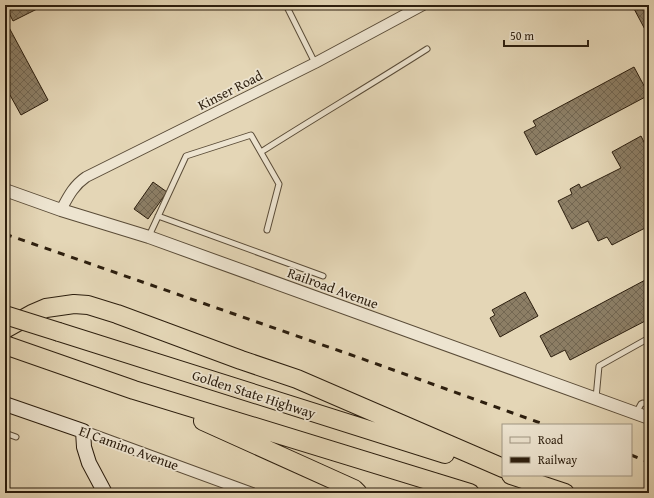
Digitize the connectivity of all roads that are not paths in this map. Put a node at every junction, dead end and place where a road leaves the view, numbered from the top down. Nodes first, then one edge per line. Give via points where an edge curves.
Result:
1 (286, 5) edge
2 (423, 5) edge
3 (427, 49) dead end
4 (315, 63) junction
5 (261, 152) junction
6 (5, 190) edge
7 (61, 210) junction
8 (158, 216) junction
9 (267, 230) dead end
10 (149, 237) junction
11 (323, 276) dead end
12 (5, 315) edge
13 (5, 329) edge
14 (649, 338) edge
15 (13, 348) edge
16 (134, 390) junction
17 (596, 399) junction
18 (5, 404) edge
19 (649, 405) edge
20 (636, 413) junction
21 (649, 418) edge
22 (83, 431) junction
23 (5, 433) edge
24 (16, 437) dead end
25 (502, 468) edge
26 (502, 472) edge
27 (514, 476) edge
28 (520, 476) edge
29 (538, 484) junction
30 (5, 487) edge
31 (8, 493) edge
32 (105, 493) edge
33 (252, 493) edge
34 (358, 493) edge
35 (470, 493) edge
36 (565, 493) edge

1 - 4 lane
2 - 4 street, Kinser Road
3 - 5 lane
4 - 7 street, Kinser Road via 86,177 76,184
5 - 8 lane via 251,135 186,156
5 - 9 lane via 279,184
6 - 7 street, Railroad Avenue
7 - 10 street, Railroad Avenue
8 - 10 lane
8 - 11 lane
10 - 17 street, Railroad Avenue
12 - 26 highway, Golden State Highway, bridge
13 - 25 highway via 46,308 88,305 297,378
14 - 17 lane via 599,366
15 - 16 highway
16 - 34 highway
16 - 35 highway
17 - 20 street, Railroad Avenue
18 - 22 main road, El Camino Avenue
19 - 20 lane via 640,404
20 - 21 street, Railroad Avenue
22 - 32 main road via 89,463
22 - 33 street, El Camino Avenue
23 - 24 lane
27 - 29 highway
28 - 29 highway
29 - 36 highway
30 - 31 lane

